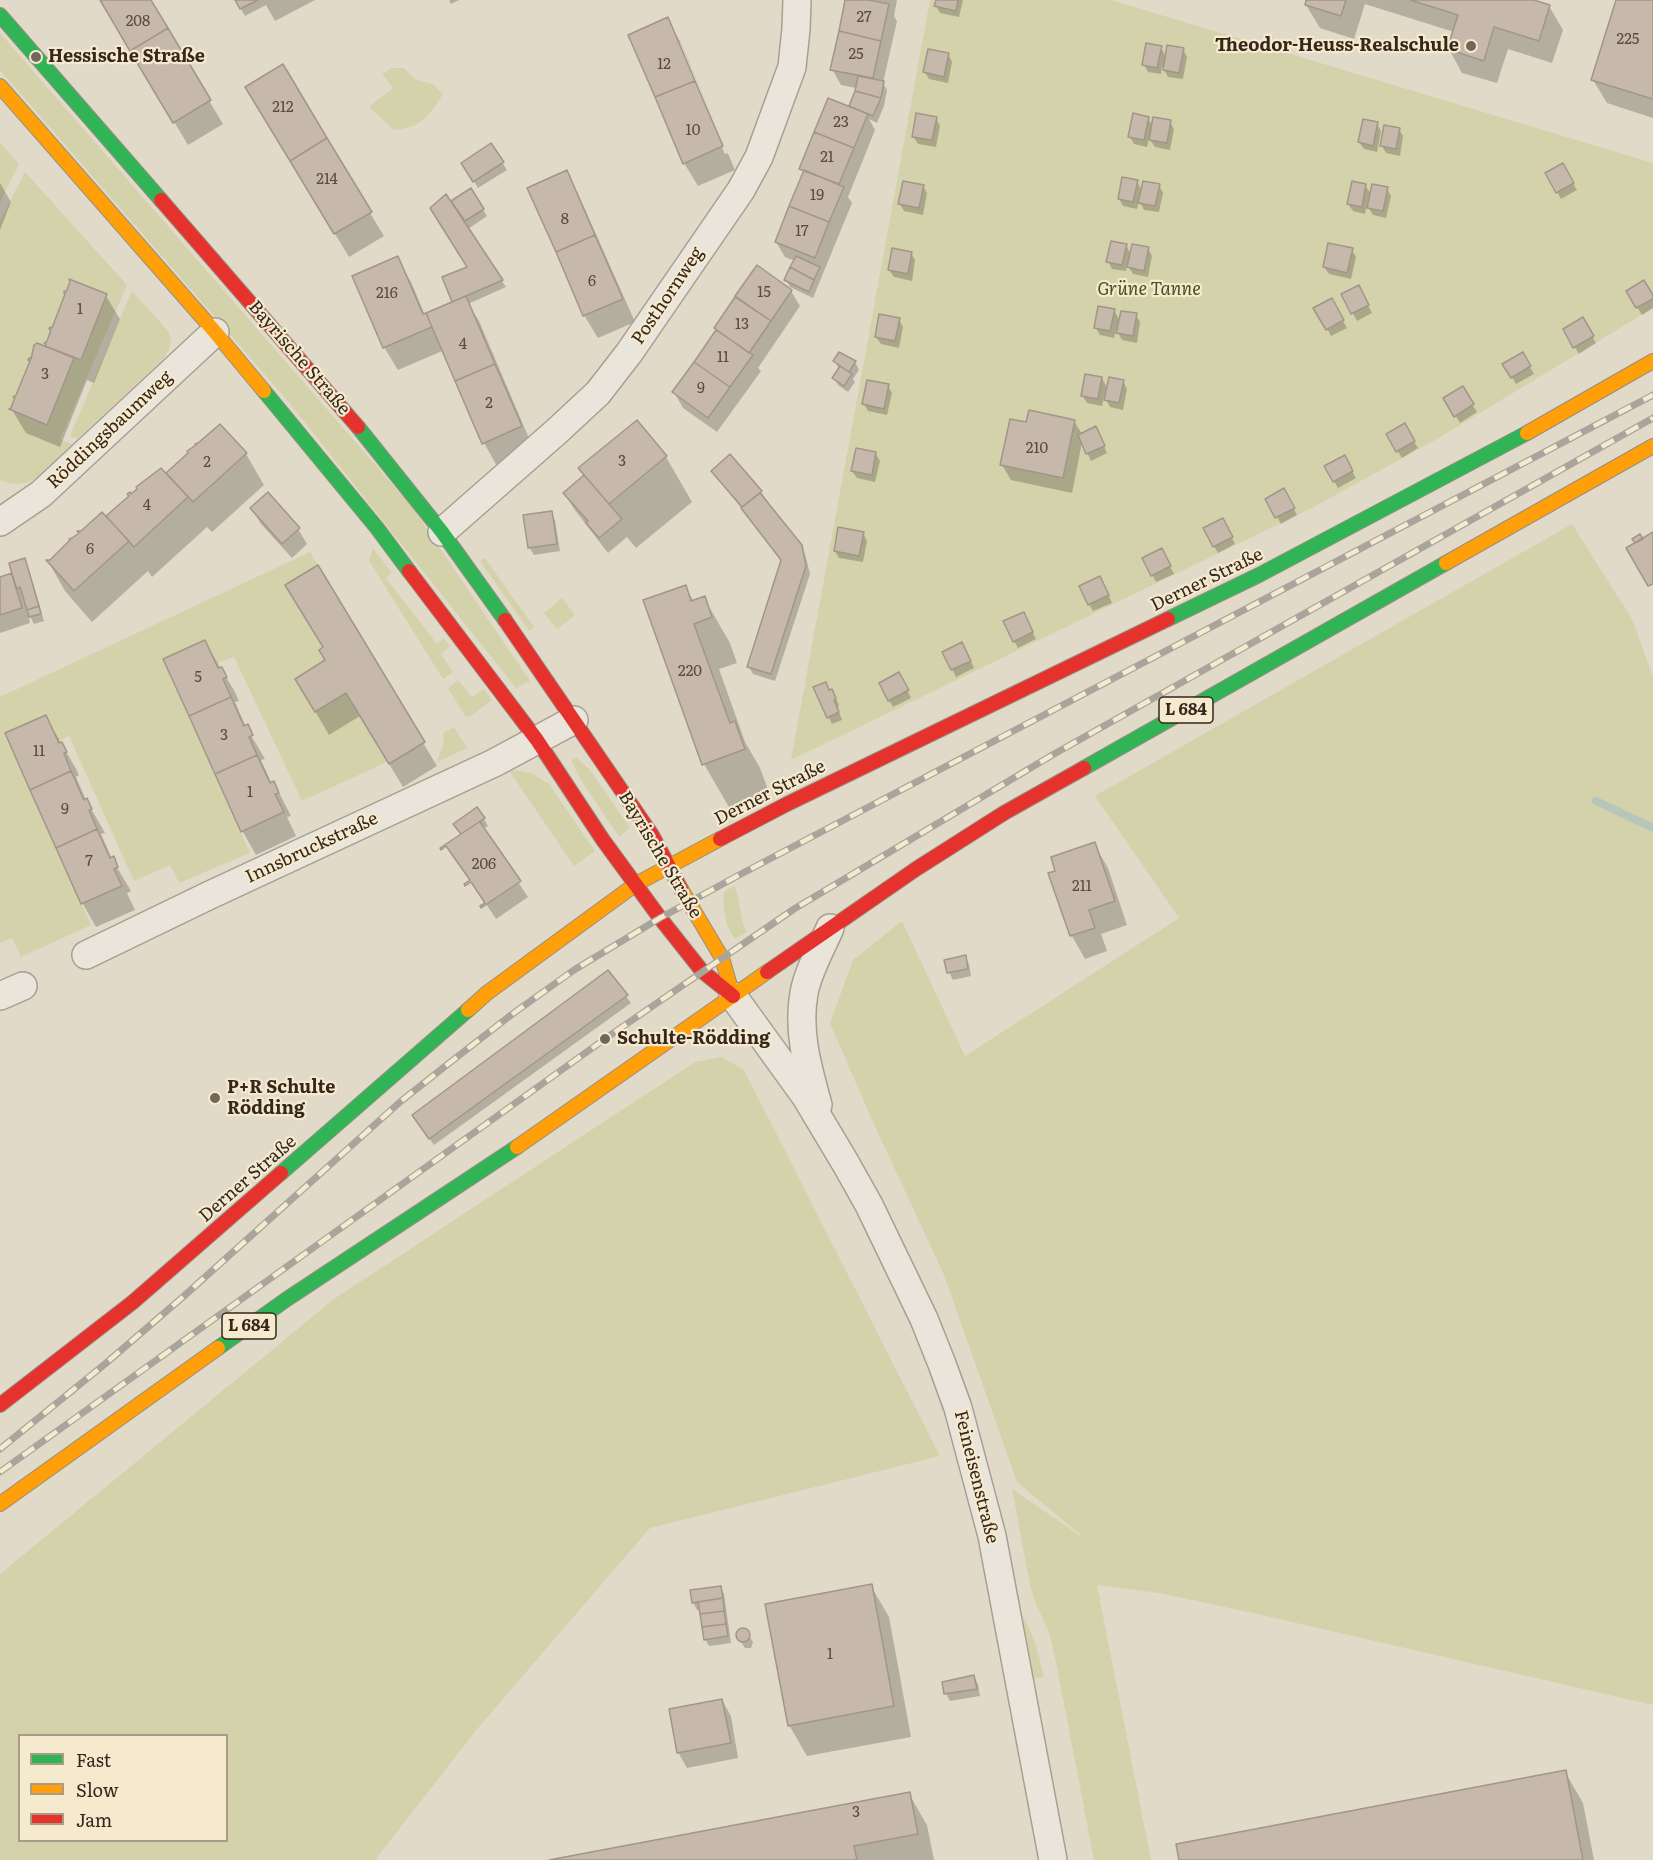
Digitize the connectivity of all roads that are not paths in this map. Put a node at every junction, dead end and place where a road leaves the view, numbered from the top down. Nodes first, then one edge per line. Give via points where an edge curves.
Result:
1 (797, 0) edge
2 (0, 15) edge
3 (0, 86) edge
4 (215, 332) junction
5 (1653, 361) edge
6 (1653, 446) edge
7 (2, 517) edge
8 (442, 532) junction
9 (574, 720) junction
10 (537, 740) junction
11 (669, 865) junction
12 (636, 884) junction
13 (830, 928) junction
14 (86, 956) dead end
15 (733, 996) junction
16 (822, 1120) junction
17 (0, 1405) edge
18 (0, 1504) edge
19 (1053, 1860) edge

1 - 8 street, Posthornweg via 792,67 759,157 741,190 630,353 598,393
2 - 8 main road, Bayrische Straße via 333,398
3 - 4 main road, Bayrische Straße
4 - 7 street, Röddingsbaumweg via 41,494
4 - 10 main road, Bayrische Straße via 377,528
5 - 11 main road, Derner Straße via 1566,412 1259,575
6 - 13 main road, L 684 via 1004,813
8 - 9 main road, Bayrische Straße
9 - 10 street
9 - 11 main road, Bayrische Straße
10 - 12 main road, Bayrische Straße
10 - 14 street, Innsbruckstraße
11 - 12 main road, Derner Straße
11 - 15 main road, Bayrische Straße via 722,958
12 - 15 main road, Feineisenstraße via 702,971
12 - 17 main road, Derner Straße via 487,993 133,1302
13 - 15 main road, L 684
13 - 16 street, Feineisenstraße via 807,983 802,1019 806,1057
15 - 16 street, Feineisenstraße
15 - 18 main road, L 684 via 504,1156 287,1299
16 - 19 street, Feineisenstraße via 869,1205 924,1319 958,1408 992,1536

